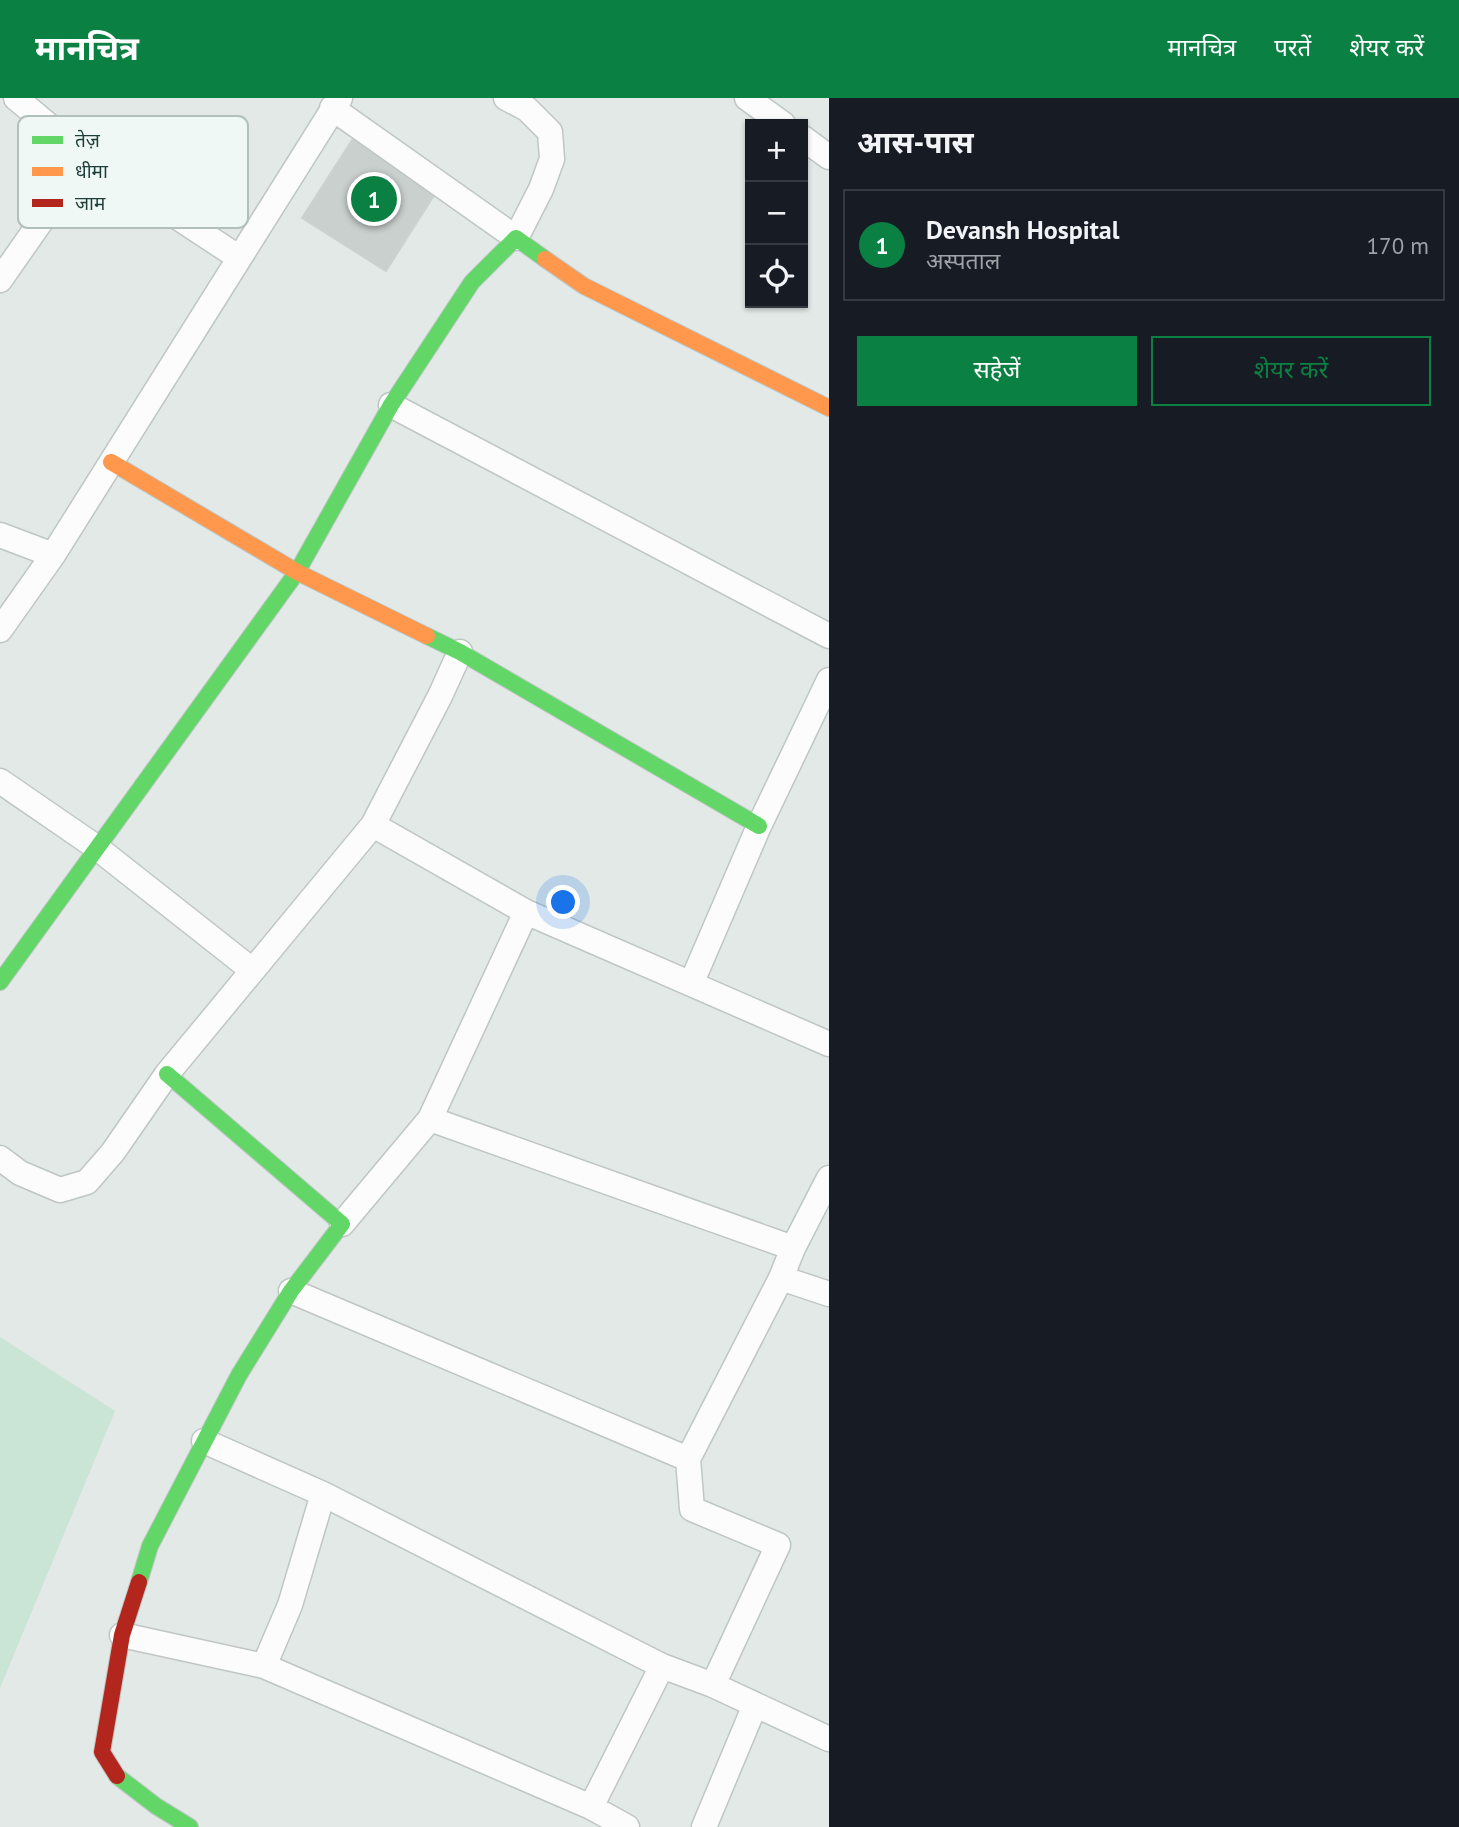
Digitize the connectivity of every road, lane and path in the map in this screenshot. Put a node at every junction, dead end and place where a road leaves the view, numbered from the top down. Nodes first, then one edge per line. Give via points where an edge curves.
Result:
1 (16, 98) edge
2 (506, 98) edge
3 (747, 98) edge
4 (336, 103) edge
5 (38, 116) edge
6 (776, 119) edge
7 (808, 141) edge
8 (827, 152) edge
9 (36, 228) edge
10 (194, 228) edge
11 (516, 238) junction
12 (238, 257) junction
13 (0, 280) edge
14 (391, 405) junction
15 (829, 408) edge
16 (111, 462) junction
17 (0, 535) edge
18 (52, 555) junction
19 (297, 572) junction
20 (0, 630) edge
21 (829, 636) edge
22 (460, 652) junction
23 (829, 680) edge
24 (0, 781) edge
25 (373, 825) junction
26 (759, 826) junction
27 (96, 847) junction
28 (526, 912) junction
29 (252, 970) junction
30 (0, 982) edge
31 (691, 984) junction
32 (829, 1044) edge
33 (167, 1074) junction
34 (430, 1119) junction
35 (0, 1158) edge
36 (829, 1178) edge
37 (342, 1224) junction
38 (793, 1248) junction
39 (781, 1279) junction
40 (291, 1291) junction
41 (829, 1294) edge
42 (204, 1441) junction
43 (688, 1459) junction
44 (323, 1494) junction
45 (122, 1635) junction
46 (264, 1666) junction
47 (662, 1666) junction
48 (713, 1685) junction
49 (755, 1705) junction
50 (829, 1739) edge
51 (591, 1807) junction
52 (190, 1827) edge
53 (627, 1827) edge
54 (705, 1827) edge

1 - 5 street
2 - 11 street via 527,109 550,132 552,159
3 - 6 street
4 - 11 street
4 - 12 street
7 - 8 street
9 - 13 street
10 - 12 street
11 - 14 street via 472,282
11 - 15 street via 584,286
12 - 16 street
14 - 19 street
14 - 21 street
16 - 18 street
16 - 19 street
17 - 18 street
18 - 20 street
19 - 22 street
19 - 27 street
22 - 25 street
22 - 26 street
23 - 26 street
24 - 27 street
25 - 28 street
25 - 29 street
26 - 31 street
27 - 29 street
27 - 30 street
28 - 31 street
28 - 34 street
29 - 33 street
31 - 32 street
33 - 35 street via 87,1182 60,1190 20,1173
33 - 37 street
34 - 37 street
34 - 38 street
36 - 38 street
37 - 40 street
38 - 39 street
39 - 41 street
39 - 43 street
40 - 42 street
40 - 43 street
42 - 44 street
42 - 45 street via 150,1546
43 - 48 street via 692,1508 778,1545
44 - 46 street via 289,1605
44 - 47 street
45 - 46 street
45 - 52 street via 102,1752 116,1776
46 - 51 street
47 - 48 street
47 - 51 street
48 - 49 street
49 - 50 street
49 - 54 street
51 - 53 street

